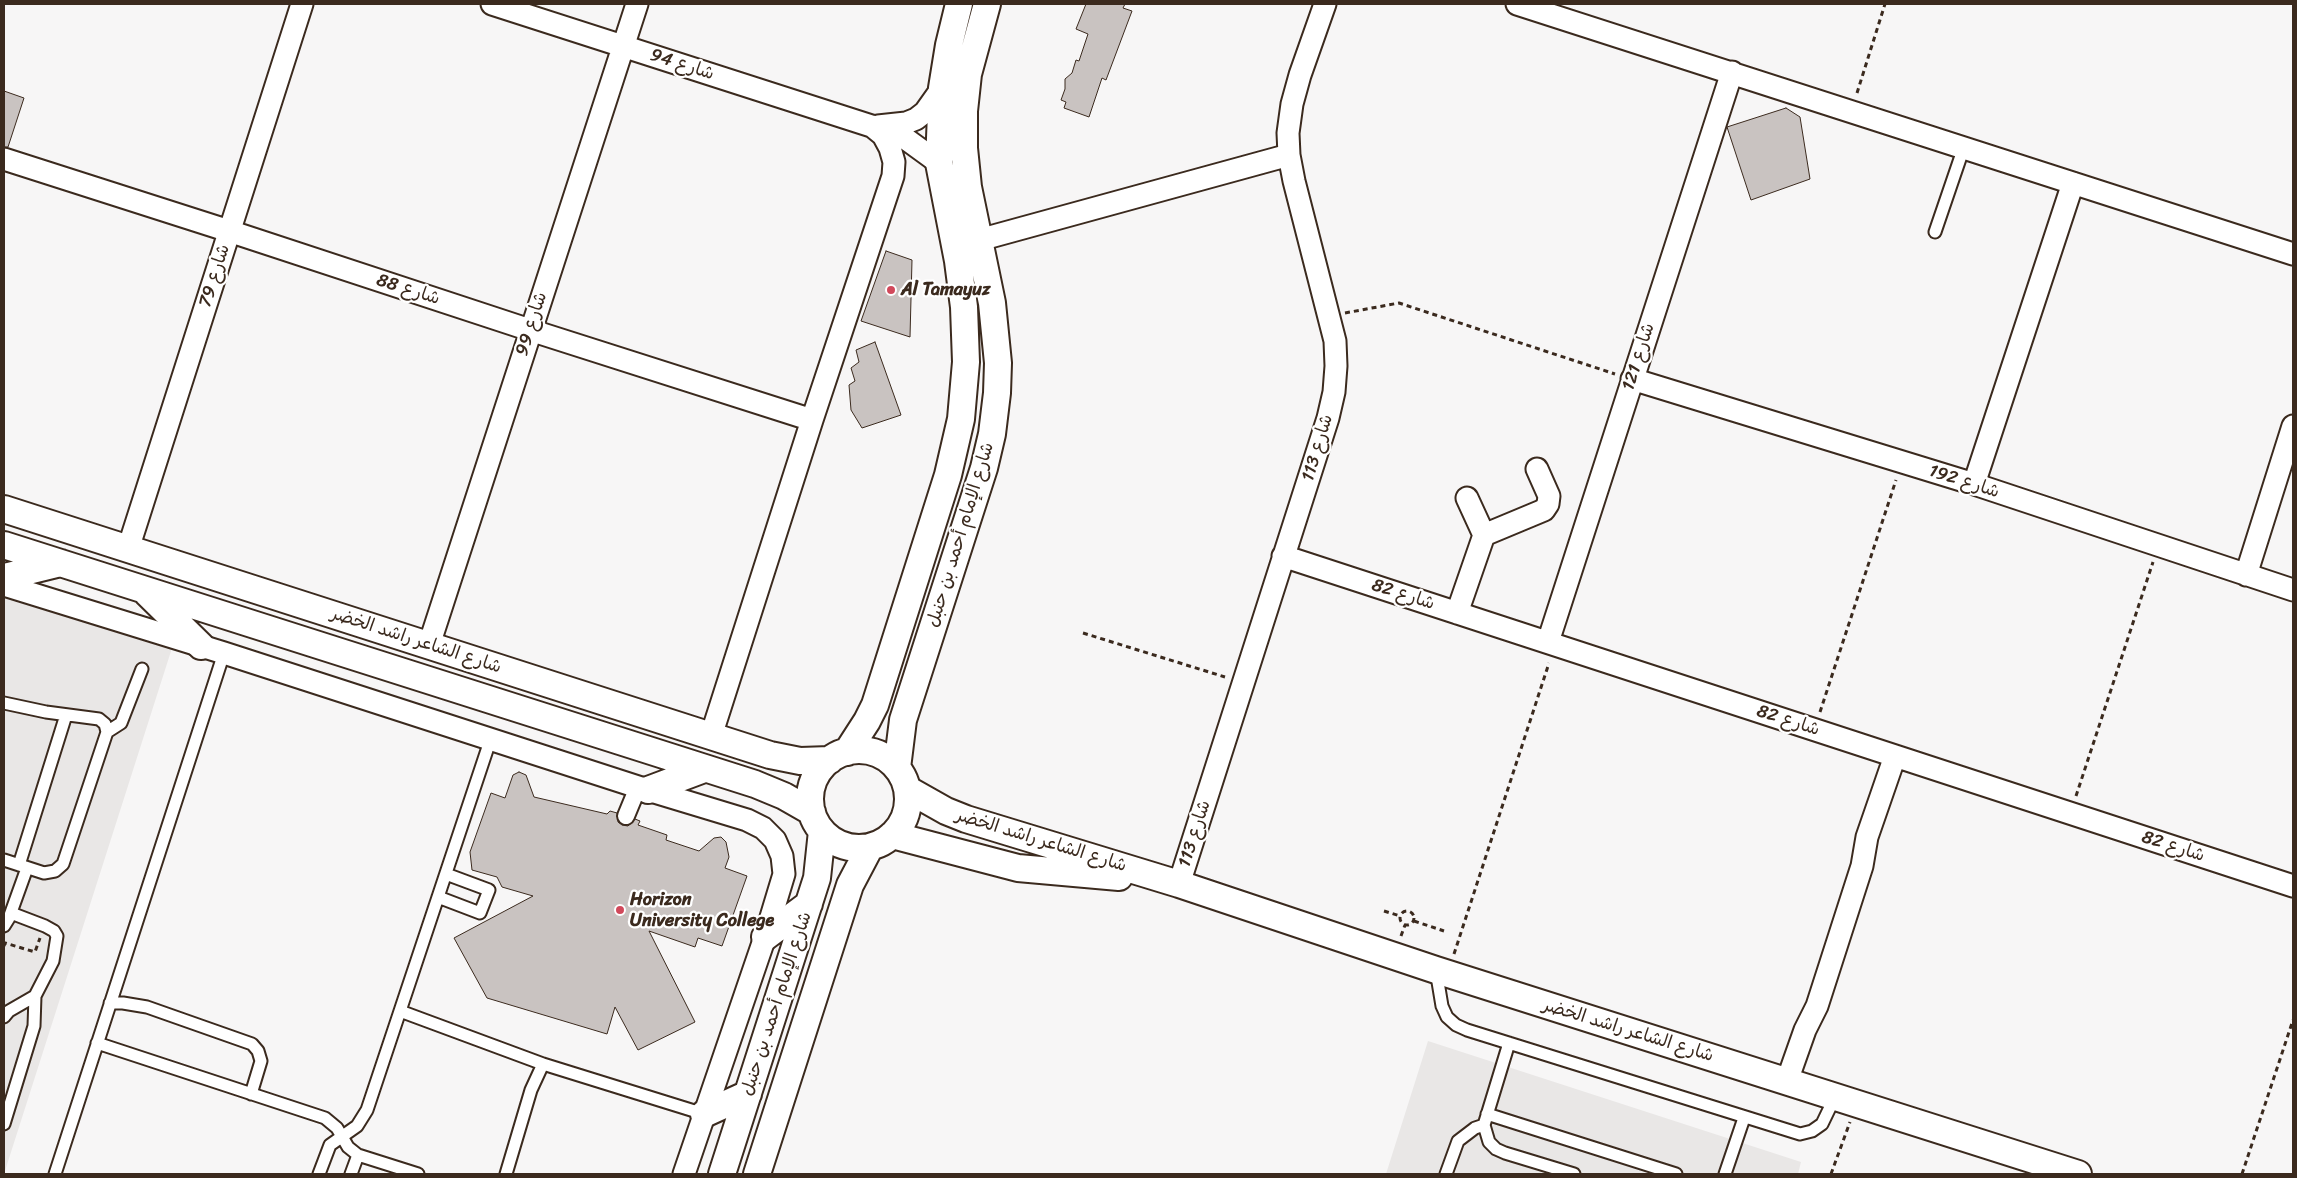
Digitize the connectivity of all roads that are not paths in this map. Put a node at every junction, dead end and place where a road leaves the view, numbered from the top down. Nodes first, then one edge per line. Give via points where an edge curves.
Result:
1 (302, 4) edge
2 (492, 4) edge
3 (637, 4) edge
4 (959, 4) edge
5 (988, 4) edge
6 (1324, 4) edge
7 (1517, 4) edge
8 (623, 46) junction
9 (1732, 72) junction
10 (942, 88) junction
11 (872, 126) junction
12 (1964, 147) junction
13 (1289, 155) junction
14 (931, 156) junction
15 (4, 159) edge
16 (893, 176) junction
17 (2073, 183) junction
18 (230, 231) junction
19 (1935, 232) dead end
20 (980, 240) junction
21 (2293, 254) edge
22 (530, 330) junction
23 (1632, 379) junction
24 (812, 420) junction
25 (2293, 426) edge
26 (1537, 469) dead end
27 (1974, 484) junction
28 (1467, 498) dead end
29 (4, 509) edge
30 (1484, 535) junction
31 (4, 545) edge
32 (128, 549) junction
33 (1283, 556) junction
34 (61, 563) junction
35 (2246, 575) junction
36 (4, 577) edge
37 (4, 585) edge
38 (142, 589) junction
39 (2293, 590) edge
40 (1457, 613) junction
41 (1552, 644) junction
42 (429, 645) junction
43 (213, 649) junction
44 (142, 669) dead end
45 (4, 703) edge
46 (66, 715) junction
47 (108, 732) junction
48 (712, 736) junction
49 (491, 738) junction
50 (838, 756) junction
51 (1900, 757) junction
52 (704, 769) junction
53 (902, 778) junction
54 (643, 789) junction
55 (626, 816) dead end
56 (817, 822) junction
57 (881, 841) junction
58 (4, 860) edge
59 (23, 867) junction
60 (446, 874) junction
61 (1179, 884) junction
62 (2293, 886) edge
63 (438, 897) junction
64 (809, 904) junction
65 (11, 913) junction
66 (4, 926) edge
67 (765, 937) junction
68 (1441, 972) junction
69 (35, 996) junction
70 (110, 1003) junction
71 (400, 1011) junction
72 (4, 1017) edge
73 (97, 1043) junction
74 (1509, 1043) junction
75 (543, 1064) junction
76 (1794, 1083) junction
77 (252, 1094) junction
78 (748, 1094) junction
79 (1847, 1100) junction
80 (704, 1114) junction
81 (1744, 1118) junction
82 (1486, 1120) junction
83 (4, 1124) edge
84 (341, 1136) junction
85 (358, 1155) junction
86 (400, 1172) edge
87 (55, 1174) edge
88 (319, 1174) edge
89 (352, 1174) edge
90 (418, 1174) edge
91 (506, 1174) edge
92 (684, 1174) edge
93 (722, 1174) edge
94 (757, 1174) edge
95 (1446, 1174) edge
96 (1574, 1174) edge
97 (1676, 1174) edge
98 (1725, 1174) edge
99 (2078, 1174) edge

1 - 18 street, شارع 79
2 - 8 street, شارع 94
3 - 8 street, شارع 99
4 - 10 street, شارع الإمام أحمد بن حنبل
5 - 20 street, شارع الإمام أحمد بن حنبل via 968,74 964,111 968,187
6 - 13 street, شارع 113 via 1292,104
7 - 9 street
8 - 11 street, شارع 94
8 - 22 street, شارع 99
9 - 12 street
9 - 23 street, شارع 121
10 - 11 street, شارع 94 via 916,119 895,125
10 - 14 street, شارع الإمام أحمد بن حنبل
11 - 14 street, شارع 94 via 906,139
11 - 16 street via 883,135 890,148
12 - 17 street
12 - 19 lane
13 - 20 street
13 - 33 street, شارع 113 via 1330,315 1336,366 1334,392
14 - 16 street via 905,161
14 - 50 street, شارع الإمام أحمد بن حنبل via 958,261 964,306 966,362 961,419 948,475 875,705 867,721
15 - 18 street, شارع 88
16 - 24 street
17 - 21 street
17 - 27 street
18 - 22 street, شارع 88
18 - 32 street, شارع 79
20 - 53 street, شارع الإمام أحمد بن حنبل via 992,303 998,363 992,434 903,720
22 - 24 street, شارع 88
22 - 42 street, شارع 99
23 - 27 street, شارع 192
23 - 41 street, شارع 121
24 - 48 street
25 - 35 street
26 - 30 street via 1549,496 1544,510
27 - 35 street, شارع 192
28 - 30 street
29 - 32 street, شارع الشاعر راشد الخضر
30 - 40 street
31 - 34 street, شارع الشاعر راشد الخضر
32 - 42 street, شارع الشاعر راشد الخضر
33 - 40 street, شارع 82
33 - 61 street, شارع 113
34 - 36 street
34 - 38 street, شارع الشاعر راشد الخضر
35 - 39 street, شارع 192
37 - 43 street
38 - 43 street
38 - 52 street, شارع الشاعر راشد الخضر
40 - 41 street, شارع 82
41 - 51 street, شارع 82
42 - 48 street, شارع الشاعر راشد الخضر
43 - 49 street
43 - 70 lane
44 - 47 lane via 125,716
45 - 46 lane
46 - 47 lane via 99,720
46 - 59 lane
47 - 59 lane via 63,864 55,871 44,873
48 - 50 street, شارع الشاعر راشد الخضر via 785,759
49 - 54 street
49 - 60 lane
50 - 53 street via 865,751 883,756
50 - 56 street via 818,773 811,789
51 - 62 street, شارع 82
51 - 76 street via 1867,837 1862,866 1817,1006 1814,1034
52 - 54 street
52 - 56 street, شارع الشاعر راشد الخضر via 770,790
53 - 57 street via 908,802 906,814
53 - 61 street, شارع الشاعر راشد الخضر via 946,811 966,819
54 - 55 street
54 - 67 street via 747,820 763,828 775,840 782,856 784,874
56 - 57 street via 832,840 844,845 857,848
56 - 64 street, شارع الإمام أحمد بن حنبل via 820,867
57 - 61 street, شارع الشاعر راشد الخضر via 1018,868
57 - 94 street, شارع الإمام أحمد بن حنبل via 850,885
58 - 59 lane
59 - 65 lane
60 - 63 lane
60 - 63 lane via 489,890 480,913
61 - 68 street, شارع الشاعر راشد الخضر
63 - 71 lane
64 - 67 street
64 - 78 street, شارع الإمام أحمد بن حنبل
65 - 66 lane
65 - 69 lane via 45,926 57,936 53,961
67 - 80 street
68 - 74 lane via 1442,1006 1447,1017 1467,1030
68 - 76 street, شارع الشاعر راشد الخضر
69 - 72 lane via 9,1010
69 - 83 lane via 34,1026
70 - 73 lane
70 - 77 lane via 147,1007 252,1044 261,1061
71 - 75 lane
71 - 84 lane via 367,1110 357,1126
73 - 77 lane
73 - 87 lane
74 - 81 lane
74 - 82 lane
75 - 80 lane
75 - 91 lane via 531,1090
76 - 79 street, شارع الشاعر راشد الخضر
77 - 84 lane via 325,1118 338,1128
78 - 80 street
78 - 93 street, شارع الإمام أحمد بن حنبل
79 - 81 lane via 1822,1124 1800,1134
79 - 99 street, شارع الشاعر راشد الخضر
80 - 92 street
81 - 98 lane
82 - 95 lane via 1458,1141
82 - 96 lane via 1489,1142 1496,1149
82 - 97 lane
84 - 85 lane
84 - 88 lane via 330,1145
85 - 86 lane
85 - 89 lane
86 - 90 lane

